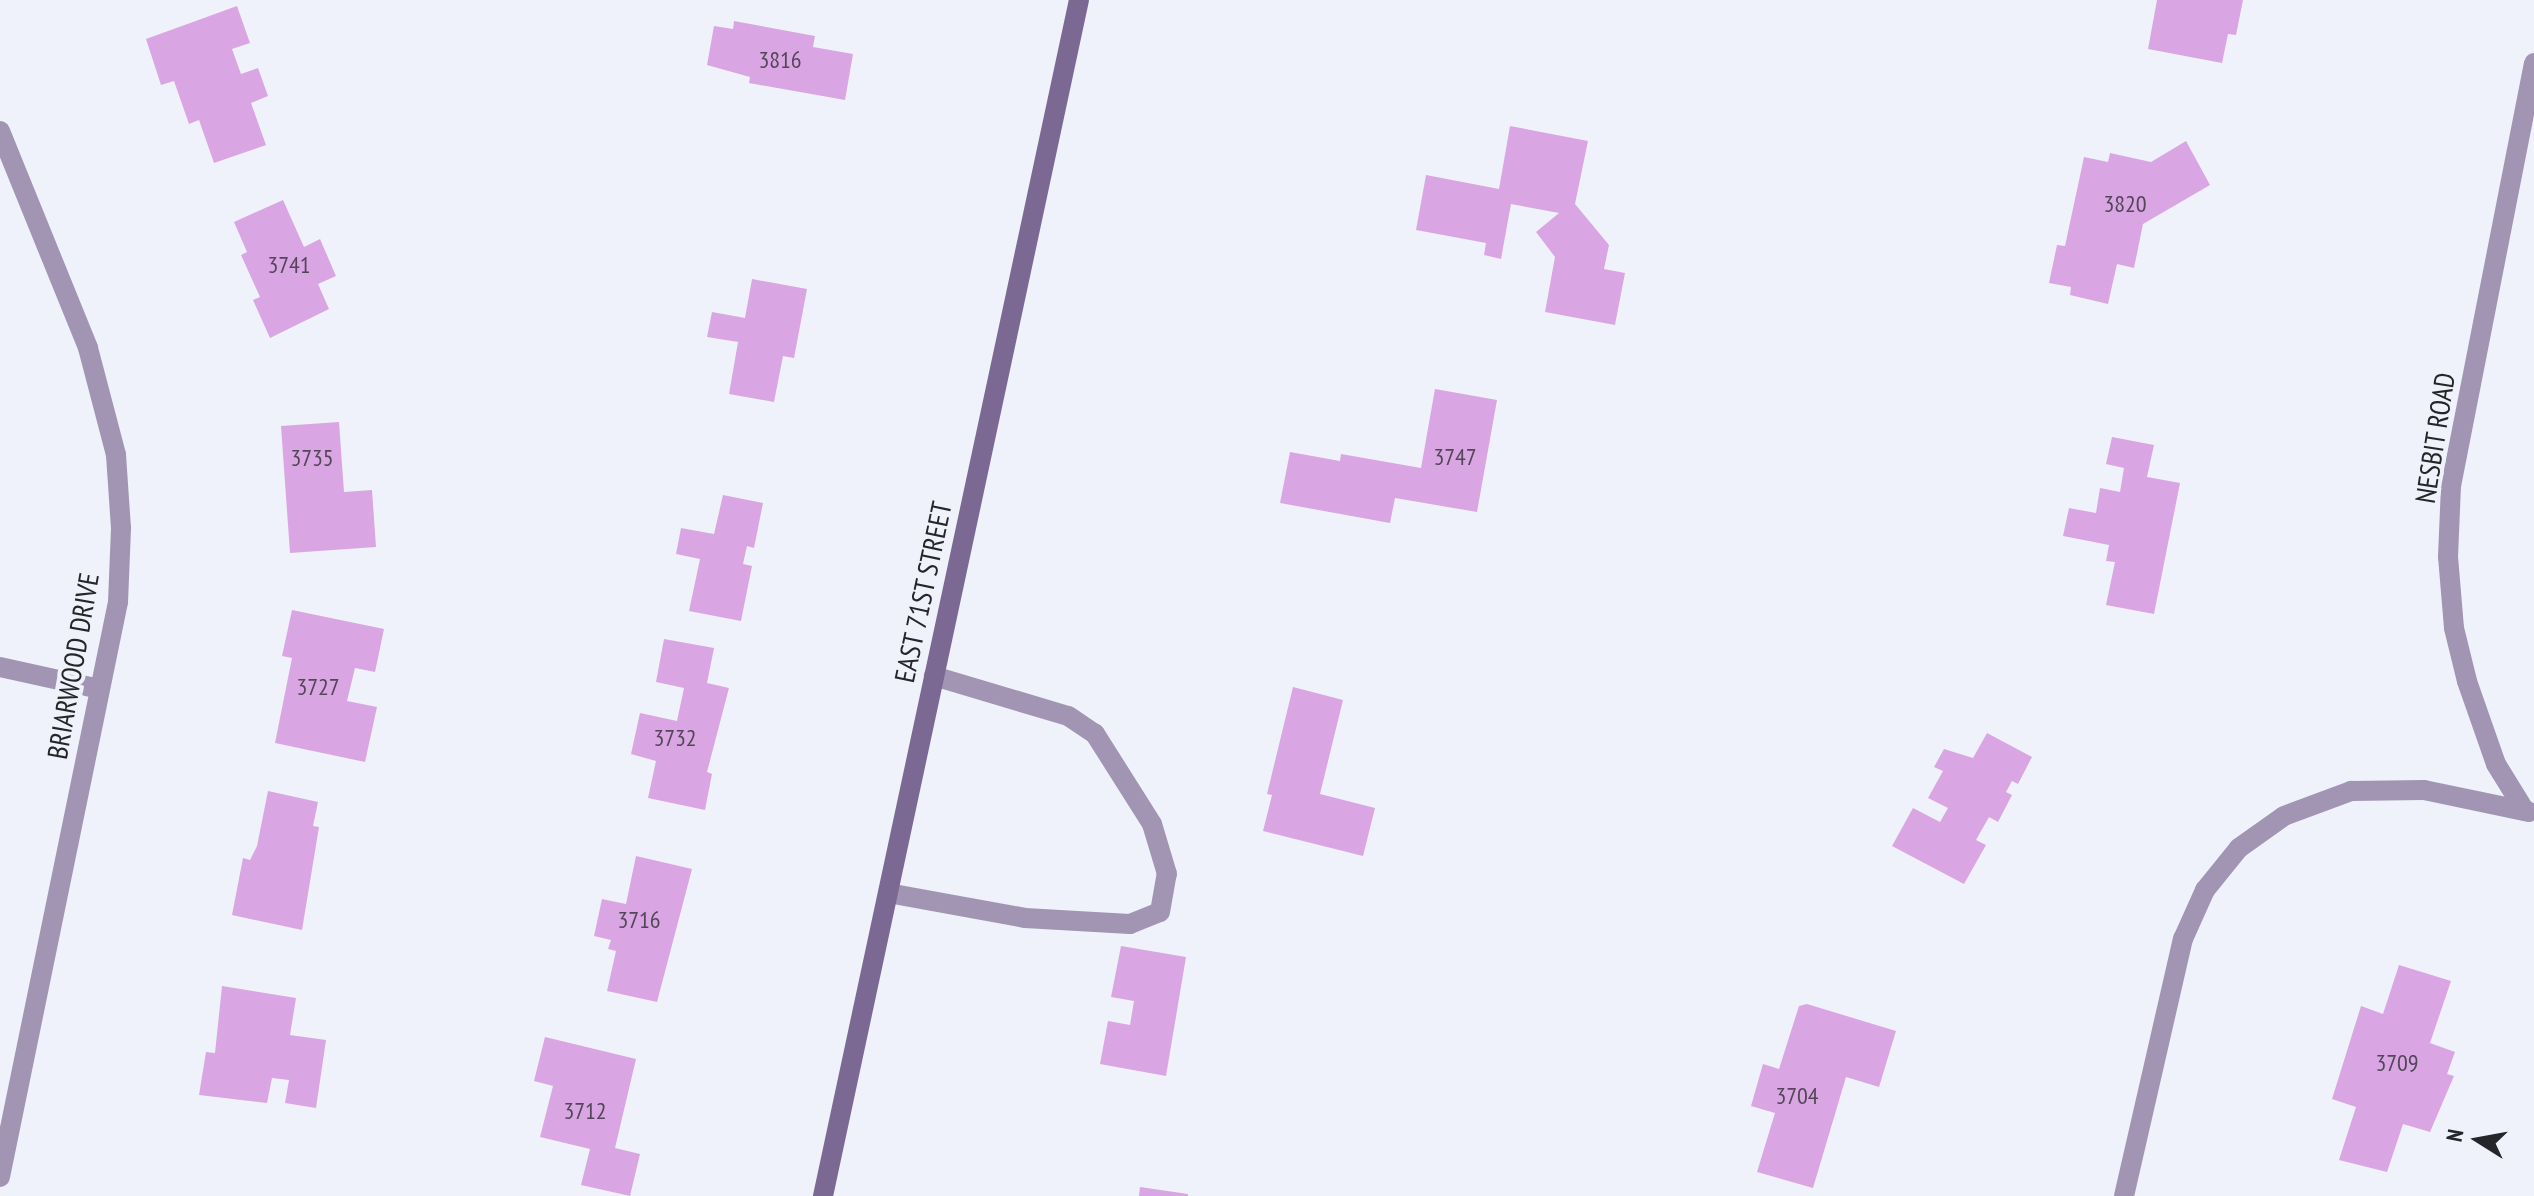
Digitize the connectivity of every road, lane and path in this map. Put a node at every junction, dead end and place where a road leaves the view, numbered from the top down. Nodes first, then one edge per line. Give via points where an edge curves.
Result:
1 (1079, 0) edge
2 (2534, 63) edge
3 (0, 131) edge
4 (0, 667) edge
5 (934, 676) junction
6 (100, 689) junction
7 (2529, 812) edge
8 (888, 893) junction
9 (0, 1177) edge
10 (2126, 1186) edge
11 (823, 1196) edge
12 (2141, 1196) edge

1 - 5 main road, EAST 71ST STREET
2 - 7 street, NESBIT ROAD via 2451,486 2448,557 2454,628 2467,681 2496,764
3 - 6 street, BRIARWOOD DRIVE via 88,348 116,455 121,528 118,602
4 - 6 street
5 - 8 main road, EAST 71ST STREET
5 - 8 street via 1068,716 1095,734 1152,824 1167,874 1160,912 1130,924 1025,918
6 - 9 street, BRIARWOOD DRIVE
7 - 10 street via 2424,790 2369,789 2317,800 2254,836 2205,890 2183,939
8 - 11 main road, EAST 71ST STREET
10 - 12 street

